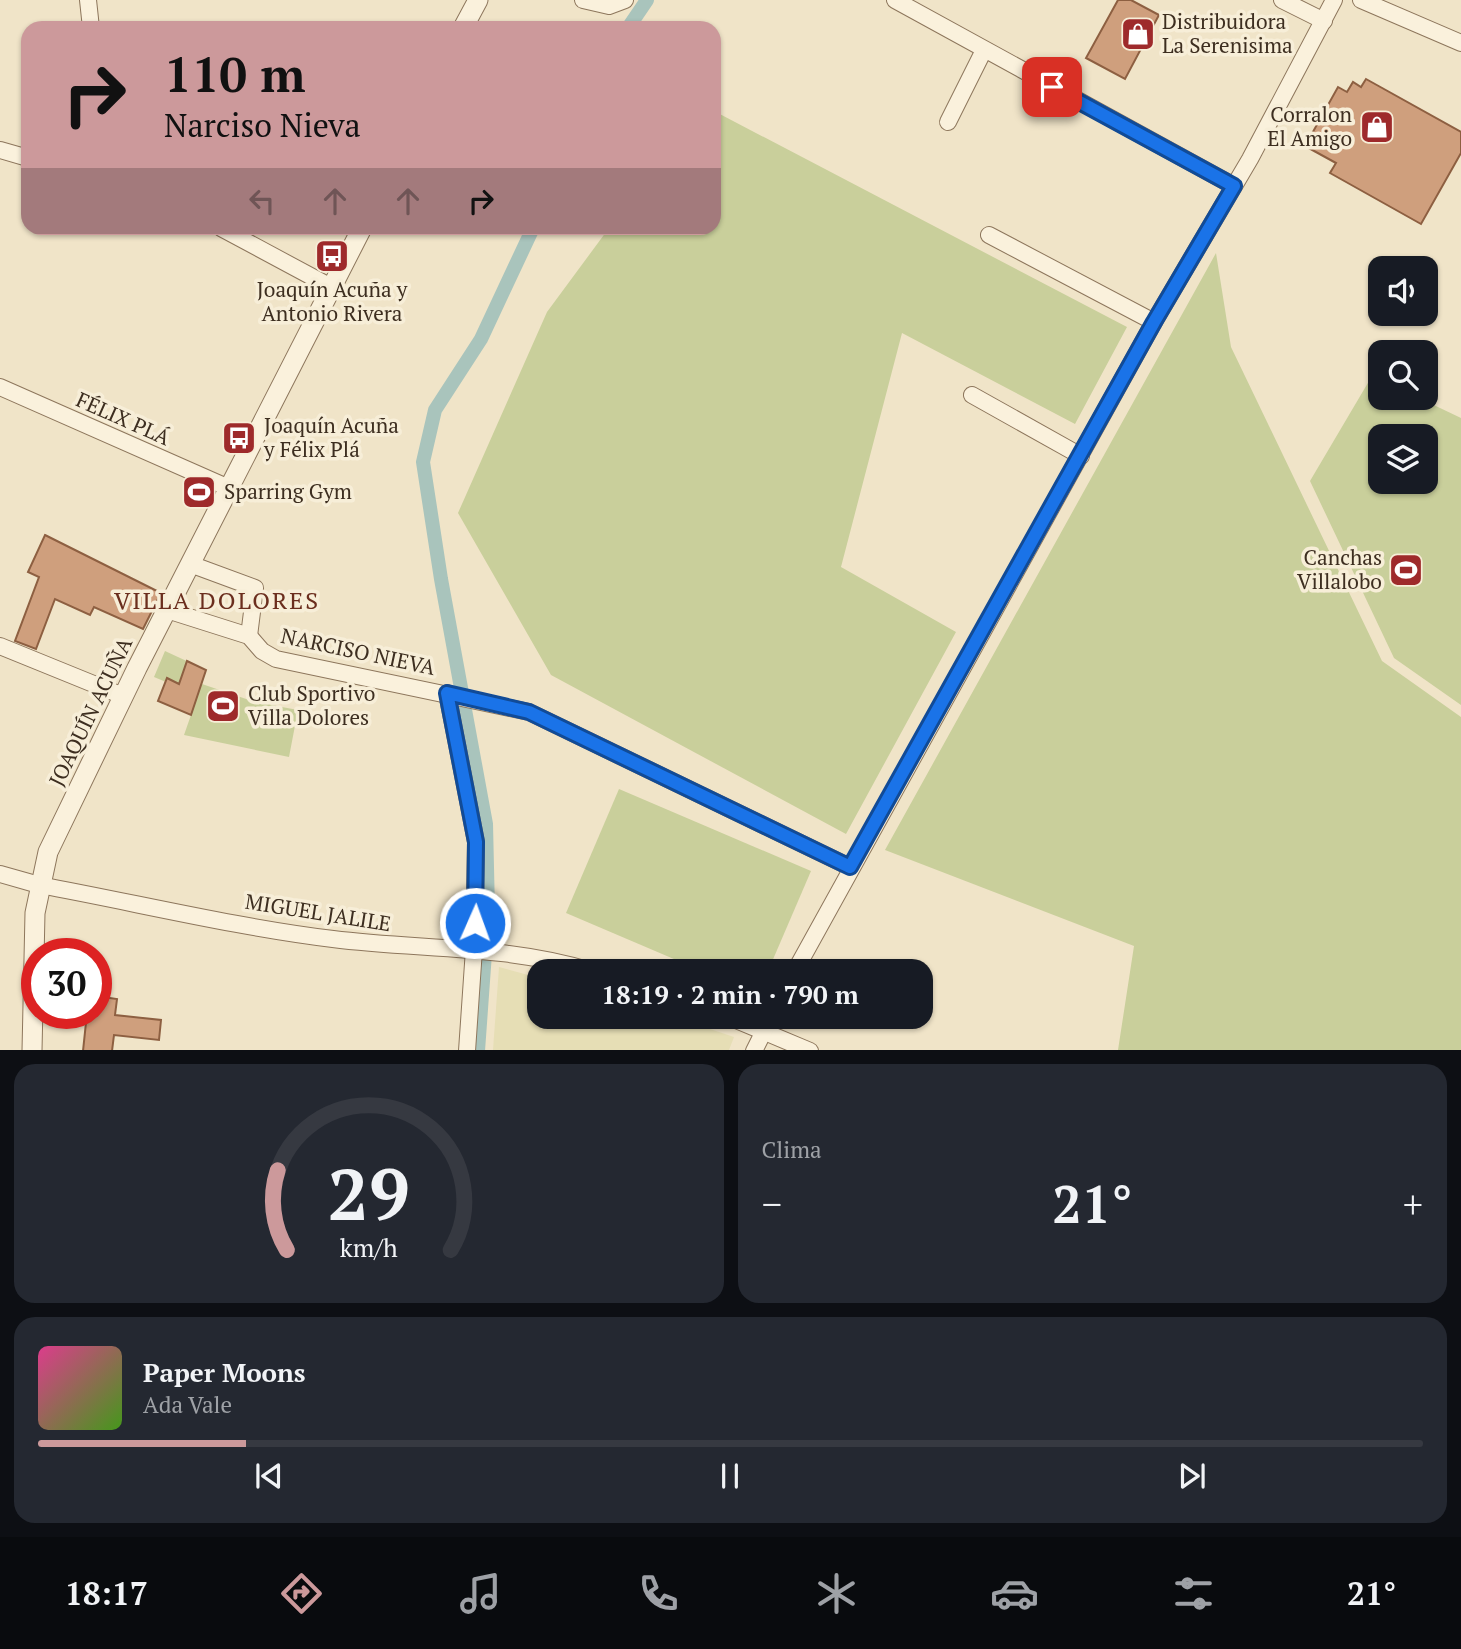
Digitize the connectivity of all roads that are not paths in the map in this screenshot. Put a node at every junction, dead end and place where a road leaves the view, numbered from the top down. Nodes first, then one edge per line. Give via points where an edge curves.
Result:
1 (88, 0) edge
2 (478, 0) edge
3 (583, 0) edge
4 (625, 0) edge
5 (895, 0) edge
6 (1282, 0) edge
7 (1334, 0) edge
8 (1361, 0) edge
9 (90, 21) edge
10 (467, 21) edge
11 (1324, 21) junction
12 (1461, 43) edge
13 (984, 50) junction
14 (948, 122) dead end
15 (0, 150) edge
16 (21, 156) edge
17 (1234, 186) junction
18 (234, 235) edge
19 (358, 235) edge
20 (989, 235) dead end
21 (331, 287) junction
22 (1154, 322) junction
23 (0, 387) edge
24 (972, 395) dead end
25 (1081, 456) junction
26 (229, 488) junction
27 (190, 564) junction
28 (167, 610) junction
29 (249, 636) junction
30 (0, 646) edge
31 (447, 693) junction
32 (123, 696) junction
33 (850, 867) junction
34 (0, 874) edge
35 (39, 885) junction
36 (474, 949) junction
37 (534, 959) edge
38 (801, 959) edge
39 (765, 1029) edge
40 (775, 1029) edge
41 (32, 1050) edge
42 (467, 1050) edge
43 (754, 1050) edge
44 (808, 1050) edge

1 - 9 street
2 - 10 street
3 - 4 street via 609,6
5 - 13 street
6 - 11 street
7 - 11 street
8 - 12 street
11 - 17 street
13 - 14 street
13 - 17 street
15 - 16 street
17 - 22 street
18 - 21 street
19 - 21 street, JOAQUÍN ACUÑA
20 - 22 street
21 - 26 street, JOAQUÍN ACUÑA
22 - 25 street
23 - 26 street, FÉLIX PLÁ
24 - 25 street
25 - 33 street
26 - 27 street, JOAQUÍN ACUÑA
27 - 28 street, JOAQUÍN ACUÑA
27 - 29 street via 255,588
28 - 29 street, NARCISO NIEVA
28 - 32 street, JOAQUÍN ACUÑA
29 - 31 street, NARCISO NIEVA via 262,652 276,659
30 - 32 street
31 - 33 street, NARCISO NIEVA via 529,712
31 - 36 street via 476,842
32 - 35 street, JOAQUÍN ACUÑA via 48,852
33 - 38 street
34 - 35 street, MIGUEL JALILE
35 - 36 street, MIGUEL JALILE via 319,937
35 - 41 street, JOAQUÍN ACUÑA
36 - 37 street, MIGUEL JALILE
36 - 42 street
39 - 43 street
40 - 44 street

